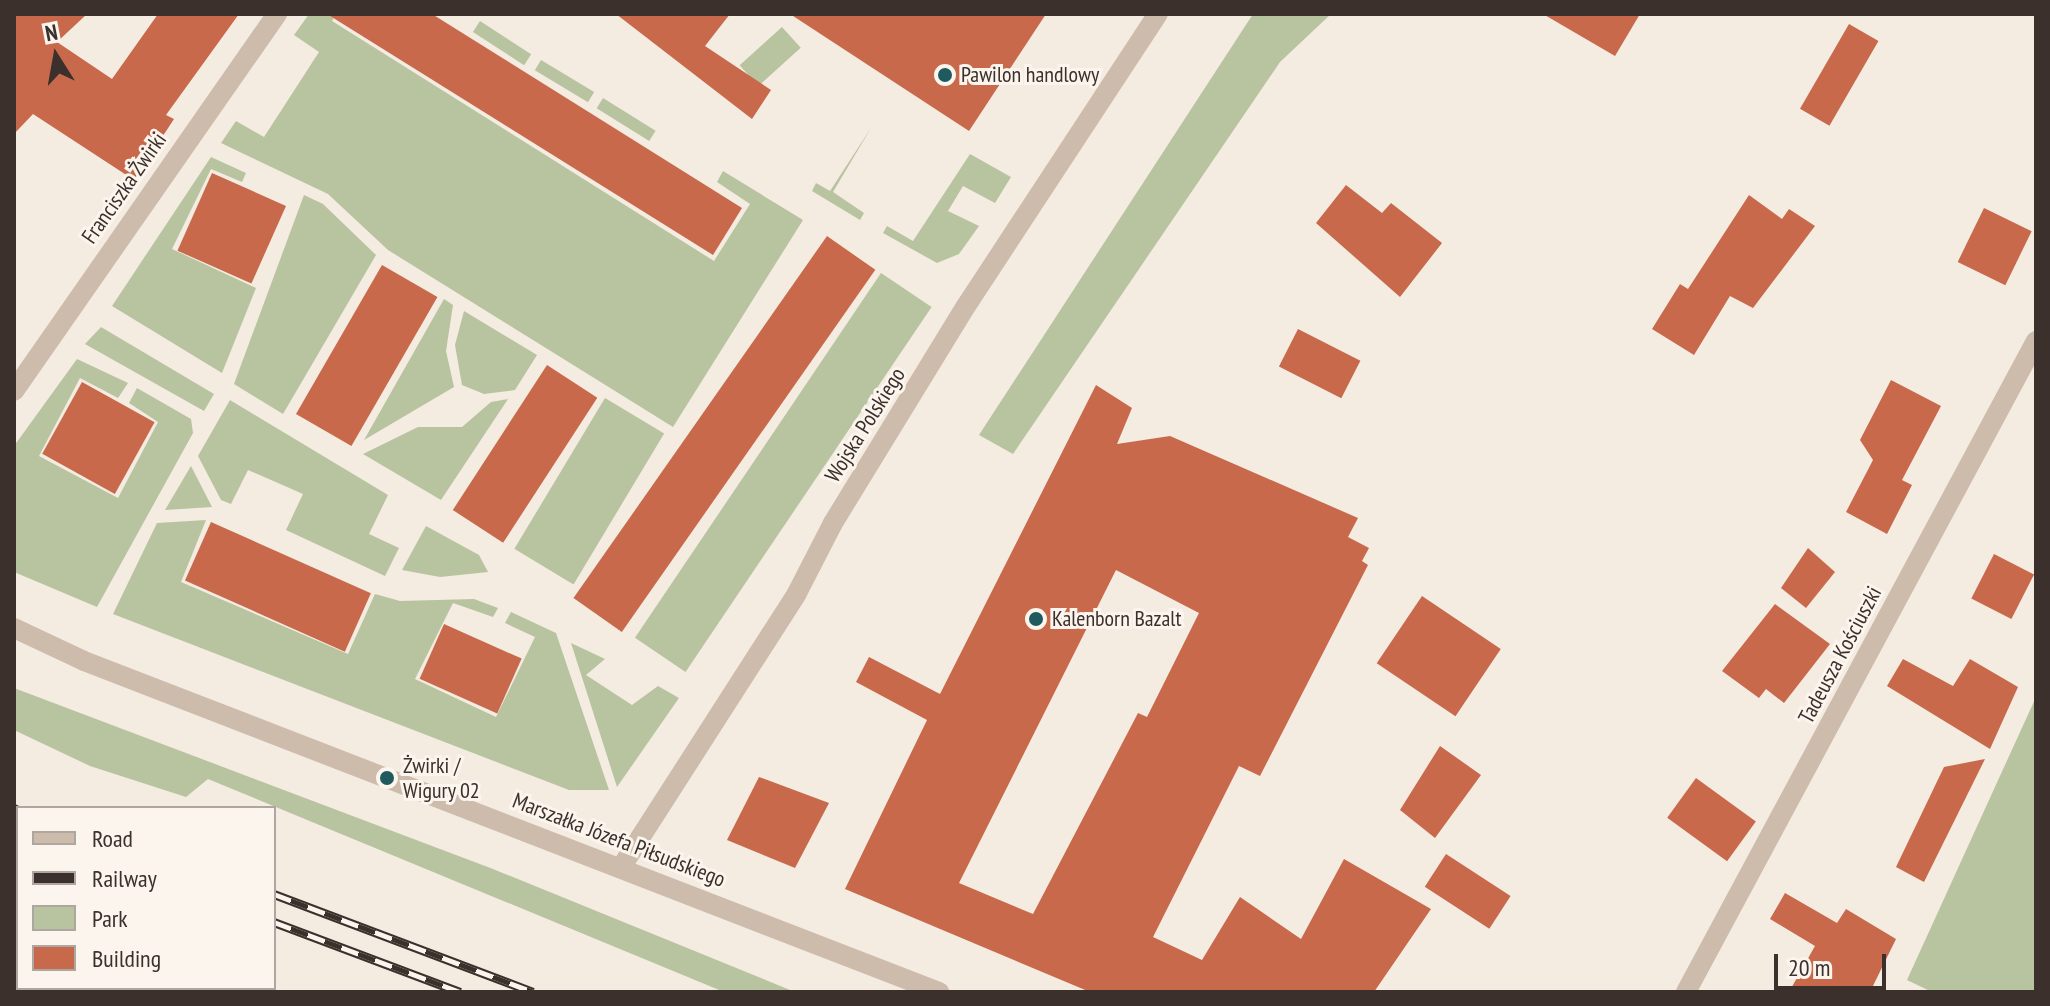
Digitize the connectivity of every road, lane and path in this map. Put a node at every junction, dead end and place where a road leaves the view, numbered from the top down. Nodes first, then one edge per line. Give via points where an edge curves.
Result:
1 (277, 14) edge
2 (1158, 14) edge
3 (2036, 341) edge
4 (14, 391) edge
5 (14, 628) edge
6 (622, 866) junction
7 (939, 992) edge
8 (1686, 992) edge

1 - 4 street, Franciszka Żwirki
2 - 6 street, Wojska Polskiego via 966,306 833,523 796,595
3 - 8 street, Tadeusza Kościuszki
5 - 6 street, Marszałka Józefa Piłsudskiego via 84,661
6 - 7 street, Marszałka Józefa Piłsudskiego

